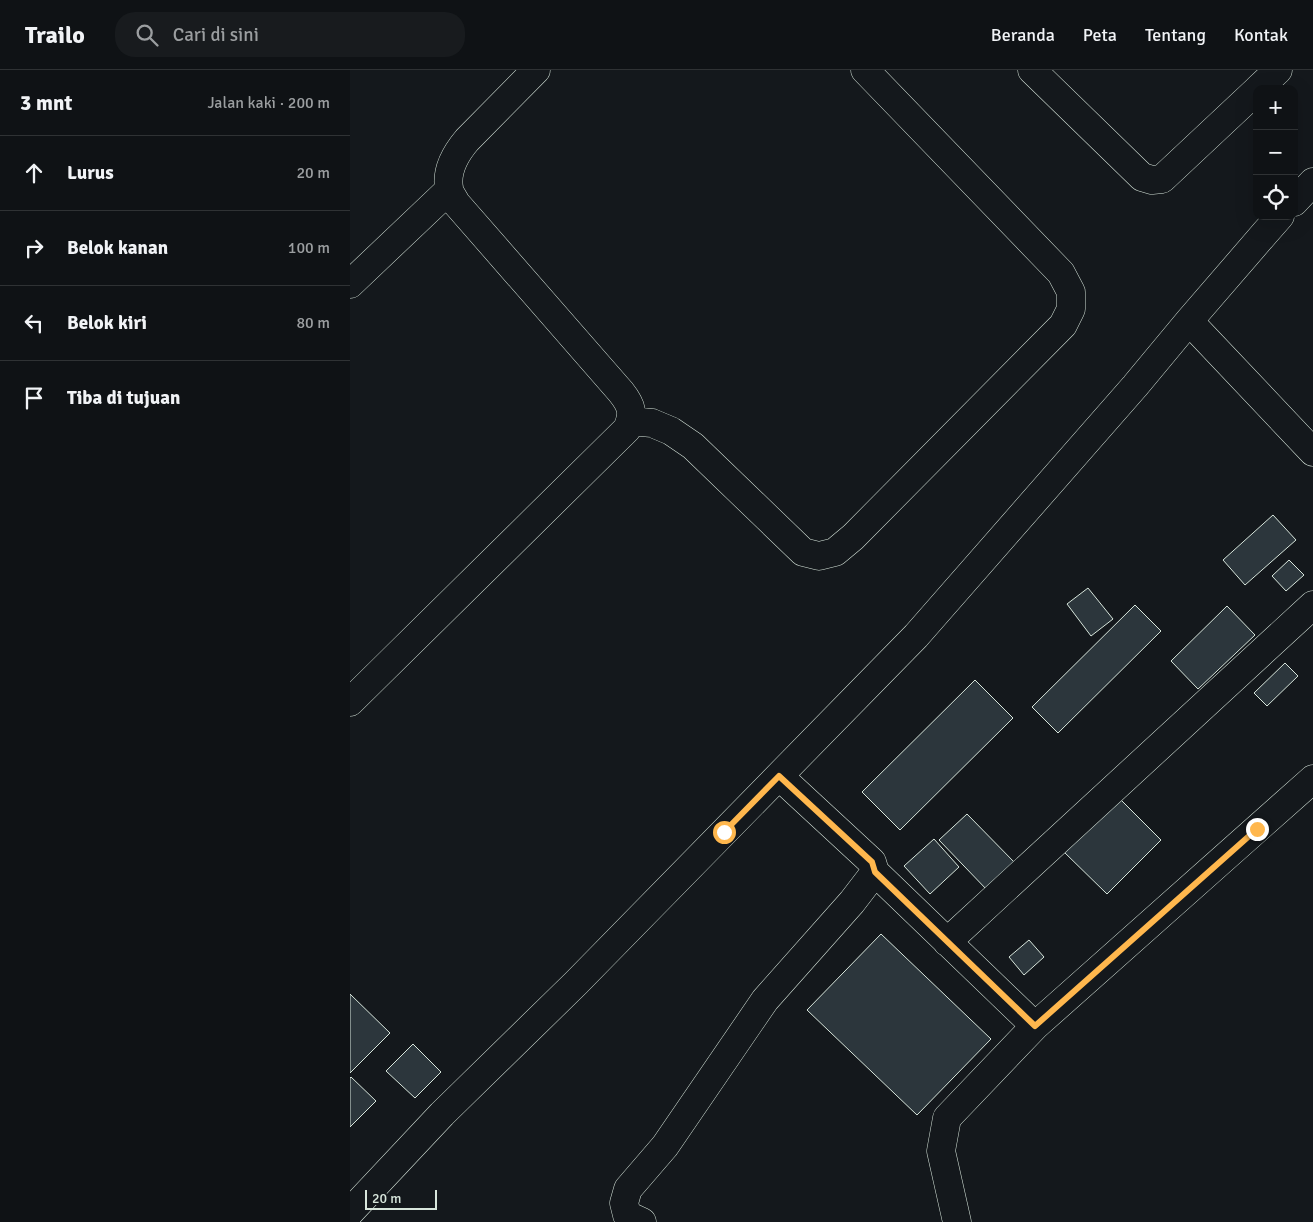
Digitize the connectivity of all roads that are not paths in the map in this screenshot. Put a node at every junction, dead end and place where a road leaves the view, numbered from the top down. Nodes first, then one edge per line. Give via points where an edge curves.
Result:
1 (536, 70) edge
2 (865, 70) edge
3 (1032, 70) edge
4 (1278, 70) edge
5 (1261, 85) edge
6 (1253, 93) edge
7 (1313, 182) edge
8 (449, 190) junction
9 (1298, 198) edge
10 (1277, 220) edge
11 (350, 284) edge
12 (1189, 321) junction
13 (630, 421) junction
14 (1313, 452) edge
15 (1313, 605) edge
16 (350, 702) edge
17 (779, 776) junction
18 (1313, 779) edge
19 (875, 872) junction
20 (947, 942) junction
21 (1035, 1026) junction
22 (350, 1212) edge
23 (642, 1222) edge
24 (956, 1222) edge

1 - 8 lane via 458,150 449,174
2 - 13 lane via 1061,273 1071,292 1071,309 1064,324 853,537 835,552 819,556 803,552 693,446 671,430 652,423
3 - 6 lane via 1142,177 1152,180 1162,179
4 - 5 lane
7 - 9 lane
8 - 11 lane
8 - 13 lane via 629,402
10 - 12 lane
12 - 14 lane
12 - 17 lane via 916,636
13 - 16 lane via 627,429
15 - 20 lane
17 - 19 lane via 872,862
17 - 22 lane via 442,1114
18 - 21 lane
19 - 20 lane
19 - 23 lane via 766,1000 665,1146 628,1189 624,1203 627,1215
20 - 21 lane
21 - 24 lane via 947,1118 941,1151

